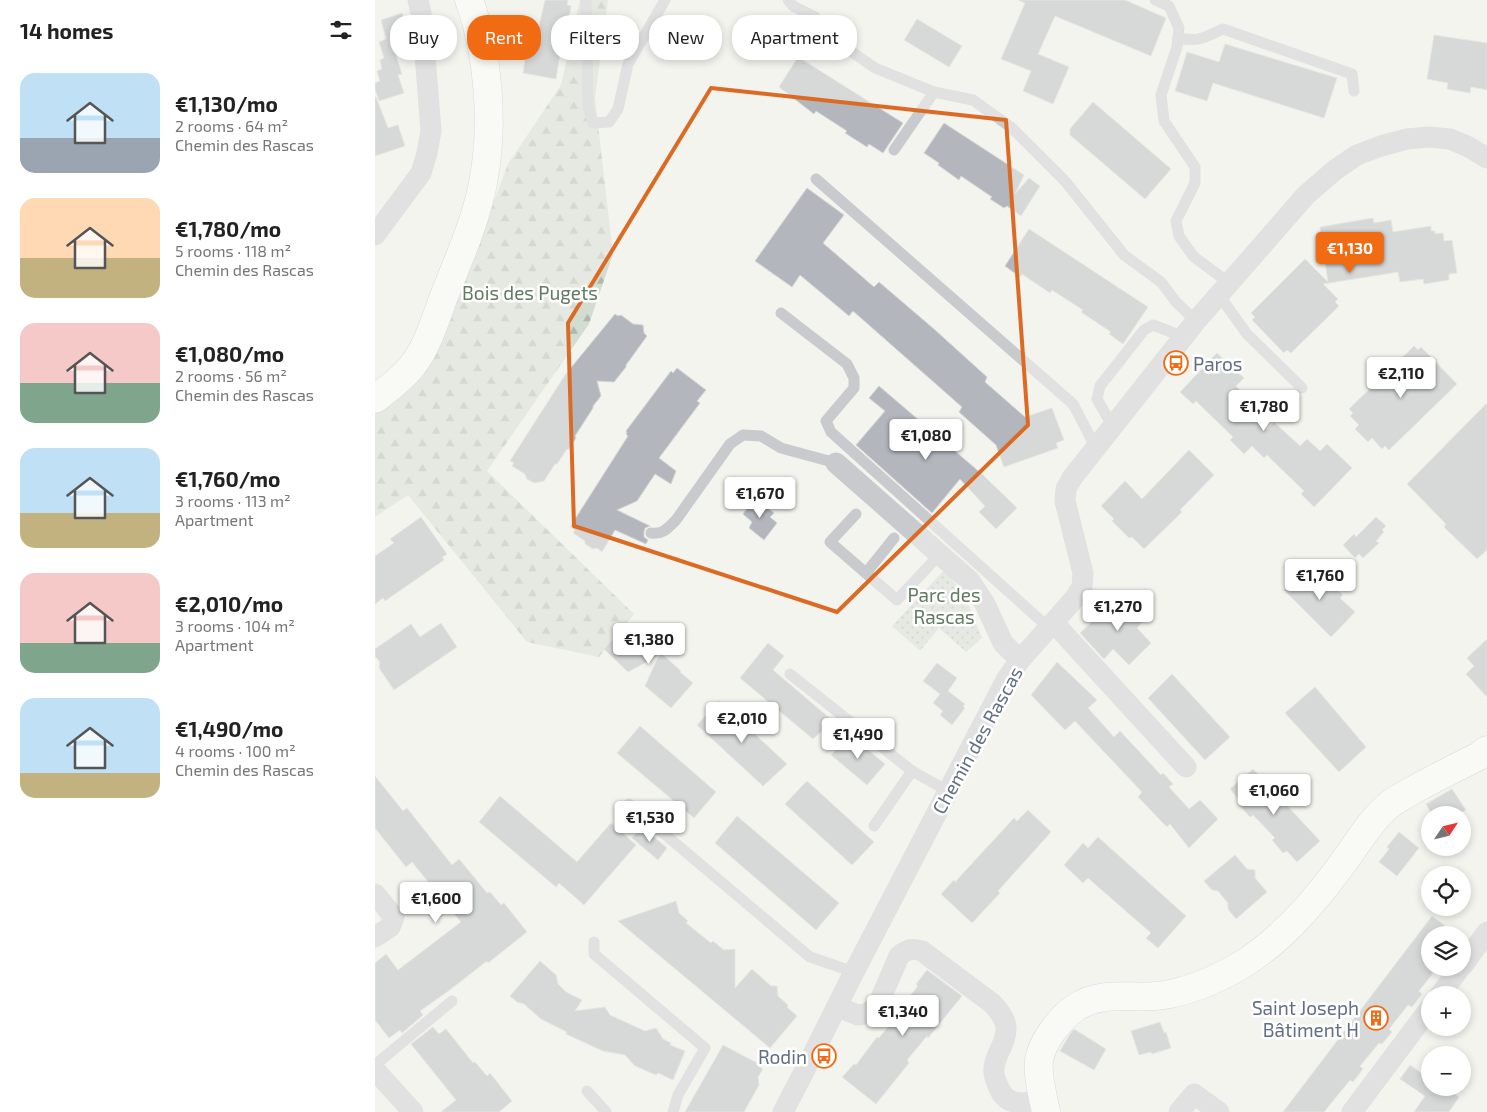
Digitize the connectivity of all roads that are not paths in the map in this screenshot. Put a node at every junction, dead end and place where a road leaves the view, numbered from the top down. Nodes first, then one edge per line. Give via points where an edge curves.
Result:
1 (417, 0) edge
2 (469, 0) edge
3 (586, 0) edge
4 (665, 0) edge
5 (788, 0) edge
6 (1155, 0) edge
7 (1170, 3) edge
8 (1178, 38) junction
9 (1354, 91) dead end
10 (934, 92) junction
11 (894, 150) dead end
12 (1487, 158) edge
13 (817, 179) dead end
14 (375, 235) edge
15 (1224, 289) junction
16 (781, 313) dead end
17 (1190, 329) junction
18 (1302, 388) dead end
19 (375, 398) edge
20 (1113, 427) junction
21 (1096, 448) junction
22 (835, 463) joint
23 (856, 514) dead end
24 (651, 533) dead end
25 (894, 538) dead end
26 (940, 554) junction
27 (865, 573) junction
28 (1052, 626) junction
29 (1020, 660) junction
30 (790, 674) dead end
31 (1487, 750) edge
32 (1186, 767) dead end
33 (912, 771) junction
34 (948, 791) junction
35 (629, 804) dead end
36 (874, 826) dead end
37 (375, 894) edge
38 (1487, 932) edge
39 (375, 937) edge
40 (594, 942) dead end
41 (1471, 953) edge
42 (853, 972) junction
43 (452, 1001) dead end
44 (837, 1007) junction
45 (1421, 1020) edge
46 (375, 1065) edge
47 (375, 1070) edge
48 (587, 1092) dead end
49 (1045, 1106) edge
50 (413, 1112) edge
51 (606, 1112) edge
52 (673, 1112) edge
53 (783, 1112) edge
54 (1179, 1112) edge
55 (1219, 1112) edge
56 (1352, 1112) edge

1 - 14 street via 421,13 431,131 421,173
2 - 19 main road via 486,74 488,126 483,185 426,342 403,377
3 - 4 lane via 588,106 593,122 609,122 618,109 628,64
5 - 10 lane via 815,17 842,46 875,68
6 - 7 lane
7 - 8 lane via 1179,28
8 - 9 lane via 1193,41 1223,29 1353,74
8 - 15 lane via 1161,95 1164,121 1195,168 1195,183 1176,221 1179,236 1193,256
10 - 11 lane
10 - 17 lane via 973,100 1012,128 1065,181 1124,255 1161,282
12 - 15 street, Chemin des Rascas via 1450,139 1429,137 1407,139 1357,155 1306,195
13 - 21 lane via 1073,404
15 - 17 street, Chemin des Rascas
15 - 18 lane via 1247,334
16 - 28 lane via 847,364 854,378 853,388 826,421 831,432
17 - 20 street, Chemin des Rascas
17 - 20 lane via 1153,325 1144,330 1100,386 1097,400
20 - 21 street, Chemin des Rascas
21 - 28 street, Chemin des Rascas via 1066,489 1065,501 1083,573 1082,587
22 - 24 lane via 781,448 761,436 743,435 730,444 676,520 666,530
22 - 26 street
23 - 27 lane via 830,542
25 - 27 lane
26 - 27 lane via 897,600
26 - 29 street via 971,581 1003,643
28 - 29 street, Chemin des Rascas
28 - 32 street
29 - 34 street, Chemin des Rascas via 1006,680
30 - 33 lane
31 - 49 main road via 1390,804 1373,821 1298,918 1238,967 1195,988 1162,995 1111,996 1093,999 1075,1008 1045,1041 1039,1059
33 - 34 lane
33 - 36 lane
34 - 42 street, Chemin des Rascas
35 - 42 lane via 811,957
37 - 39 street via 394,917 390,927
38 - 41 street
40 - 52 lane via 594,954 705,1048 678,1095
42 - 44 street, Chemin des Rascas
43 - 46 lane
44 - 49 street via 858,1015 877,1007 899,956 913,949 922,951 993,1004 1002,1015 1006,1026 1005,1038 994,1067 995,1080 1006,1100
44 - 53 street, Chemin des Rascas
45 - 56 street
47 - 50 street
48 - 51 lane
54 - 55 street via 1194,1094

